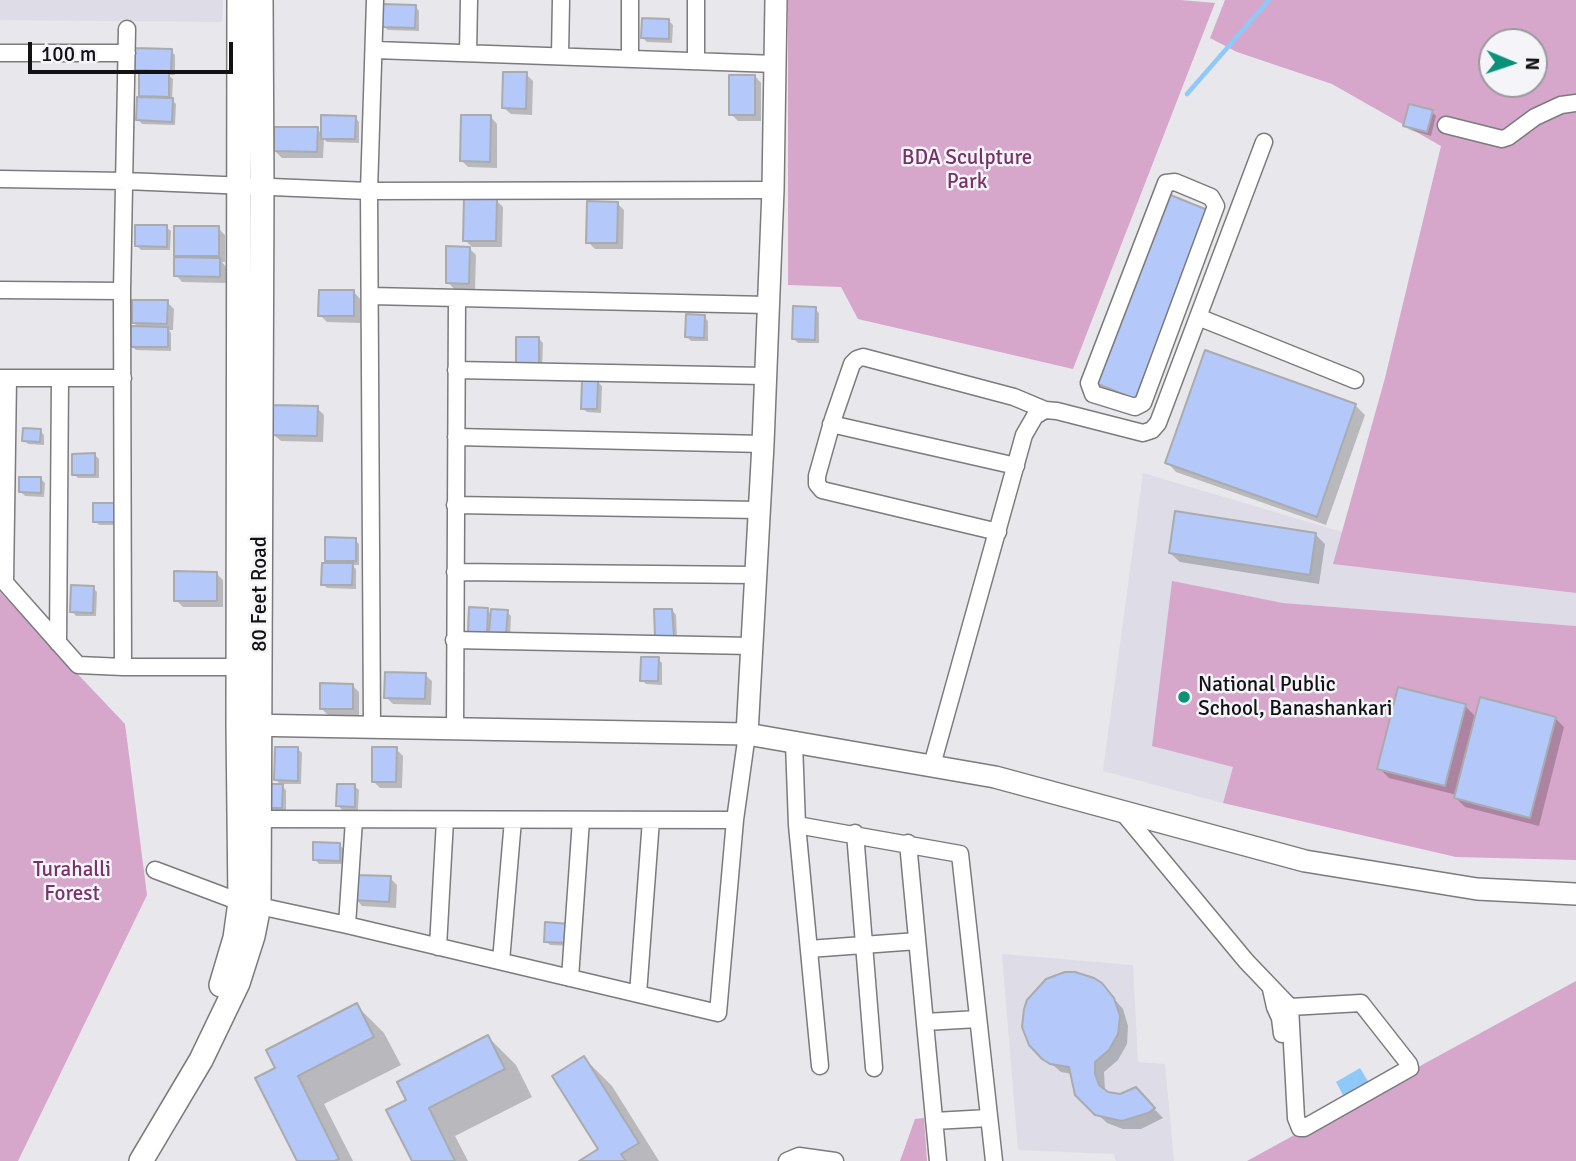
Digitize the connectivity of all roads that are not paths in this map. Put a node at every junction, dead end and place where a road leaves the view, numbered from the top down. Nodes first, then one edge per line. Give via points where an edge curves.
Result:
1 (239, 0) edge
2 (261, 0) edge
3 (375, 0) edge
4 (469, 0) edge
5 (561, 0) edge
6 (630, 0) edge
7 (696, 0) edge
8 (776, 0) edge
9 (127, 29) dead end
10 (375, 50) junction
11 (0, 53) edge
12 (127, 53) junction
13 (468, 53) junction
14 (560, 56) junction
15 (630, 58) junction
16 (695, 60) junction
17 (776, 64) junction
18 (1576, 103) edge
19 (1446, 125) dead end
20 (1264, 142) dead end
21 (0, 179) edge
22 (125, 181) junction
23 (239, 186) junction
24 (262, 187) junction
25 (773, 190) junction
26 (369, 191) junction
27 (1193, 267) junction
28 (1213, 275) junction
29 (0, 290) edge
30 (122, 291) junction
31 (371, 296) junction
32 (457, 298) junction
33 (767, 305) junction
34 (1198, 317) junction
35 (456, 370) junction
36 (764, 376) junction
37 (4, 378) edge
38 (123, 378) junction
39 (60, 379) junction
40 (1355, 380) dead end
41 (1045, 410) junction
42 (831, 424) junction
43 (456, 438) junction
44 (763, 444) junction
45 (1016, 466) junction
46 (455, 505) junction
47 (759, 510) junction
48 (998, 532) junction
49 (454, 572) junction
50 (754, 575) junction
51 (2, 580) edge
52 (454, 640) junction
53 (58, 643) junction
54 (751, 646) junction
55 (123, 667) junction
56 (238, 667) junction
57 (249, 725) junction
58 (372, 728) junction
59 (454, 728) junction
60 (747, 734) junction
61 (784, 741) junction
62 (932, 765) junction
63 (1124, 814) junction
64 (259, 819) junction
65 (354, 820) junction
66 (445, 820) junction
67 (513, 820) junction
68 (581, 820) junction
69 (651, 820) junction
70 (735, 820) junction
71 (797, 825) junction
72 (855, 834) junction
73 (908, 843) junction
74 (155, 870) dead end
75 (1576, 894) edge
76 (249, 904) junction
77 (346, 925) junction
78 (917, 941) junction
79 (864, 945) junction
80 (438, 947) junction
81 (809, 950) junction
82 (501, 961) junction
83 (570, 978) junction
84 (1271, 989) junction
85 (638, 994) junction
86 (1290, 1007) junction
87 (978, 1019) junction
88 (925, 1021) junction
89 (820, 1066) dead end
90 (874, 1068) dead end
91 (989, 1118) junction
92 (158, 1121) junction
93 (934, 1121) junction
94 (1292, 1137) dead end
95 (130, 1161) edge
96 (141, 1161) edge
97 (787, 1161) edge
98 (835, 1161) edge
99 (938, 1161) edge
100 (993, 1161) edge

1 - 23 main road, 80 Feet Road
2 - 24 main road, 80 Feet Road
3 - 10 street
4 - 13 street
5 - 14 street
6 - 15 street
7 - 16 street
8 - 17 street
9 - 12 street
10 - 13 street
10 - 26 street
11 - 12 street
12 - 22 street
13 - 14 street
14 - 15 street
15 - 16 street
16 - 17 street
17 - 25 street
18 - 19 street via 1535,117 1502,139
20 - 28 street
21 - 22 street
22 - 23 street
22 - 30 street
23 - 24 street
23 - 56 main road, 80 Feet Road
24 - 26 street
24 - 57 main road, 80 Feet Road
25 - 26 street
25 - 33 street
26 - 31 street
27 - 27 street via 1143,403 1135,407 1093,394 1089,383 1166,183 1175,182 1211,197 1216,206
27 - 28 street
28 - 34 street
29 - 30 street
30 - 38 street
31 - 32 street
31 - 58 street
32 - 33 street
32 - 35 street
33 - 36 street
34 - 40 street
34 - 41 street via 1152,430 1143,433
35 - 36 street
35 - 43 street
36 - 44 street
37 - 39 street
37 - 51 street
38 - 39 street
38 - 55 street
39 - 53 street
41 - 42 street via 1014,397 863,357 852,364
41 - 45 street via 1035,416 1024,436
42 - 45 street
42 - 48 street via 817,476 822,490
43 - 44 street
43 - 46 street
44 - 47 street
45 - 48 street
46 - 47 street
46 - 49 street
47 - 50 street
48 - 62 street
49 - 50 street
49 - 52 street
50 - 54 street
51 - 53 street
52 - 54 street
52 - 59 street
53 - 55 street via 78,665
54 - 60 street
55 - 56 street
56 - 57 main road, 80 Feet Road
57 - 58 street
57 - 64 main road, 80 Feet Road
57 - 76 main road, 80 Feet Road
58 - 59 street
59 - 60 street
60 - 61 street
60 - 70 street
61 - 62 street
61 - 71 street
62 - 63 street via 995,777
63 - 75 street via 1305,861 1477,889
63 - 84 street
64 - 65 street
64 - 76 main road, 80 Feet Road
65 - 66 street
65 - 77 street
66 - 67 street
66 - 80 street
67 - 68 street
67 - 82 street
68 - 69 street
68 - 83 street
69 - 70 street
69 - 85 street
70 - 85 street via 718,1013
71 - 72 street
71 - 81 street
72 - 73 street
72 - 79 street
73 - 78 street
73 - 87 street via 960,854
74 - 76 street
76 - 77 street
76 - 92 main road, 80 Feet Road via 225,975
77 - 80 street
78 - 79 street
78 - 88 street
79 - 81 street
79 - 90 street
80 - 82 street
81 - 89 street
82 - 83 street
83 - 85 street
84 - 86 street
84 - 94 street via 1280,1018
86 - 86 street via 1300,1128 1410,1068 1361,1003
87 - 88 street
87 - 91 street
88 - 93 street
91 - 93 street
91 - 100 street
92 - 95 main road, 80 Feet Road
92 - 96 main road, 80 Feet Road
93 - 99 street
97 - 98 street via 799,1156

